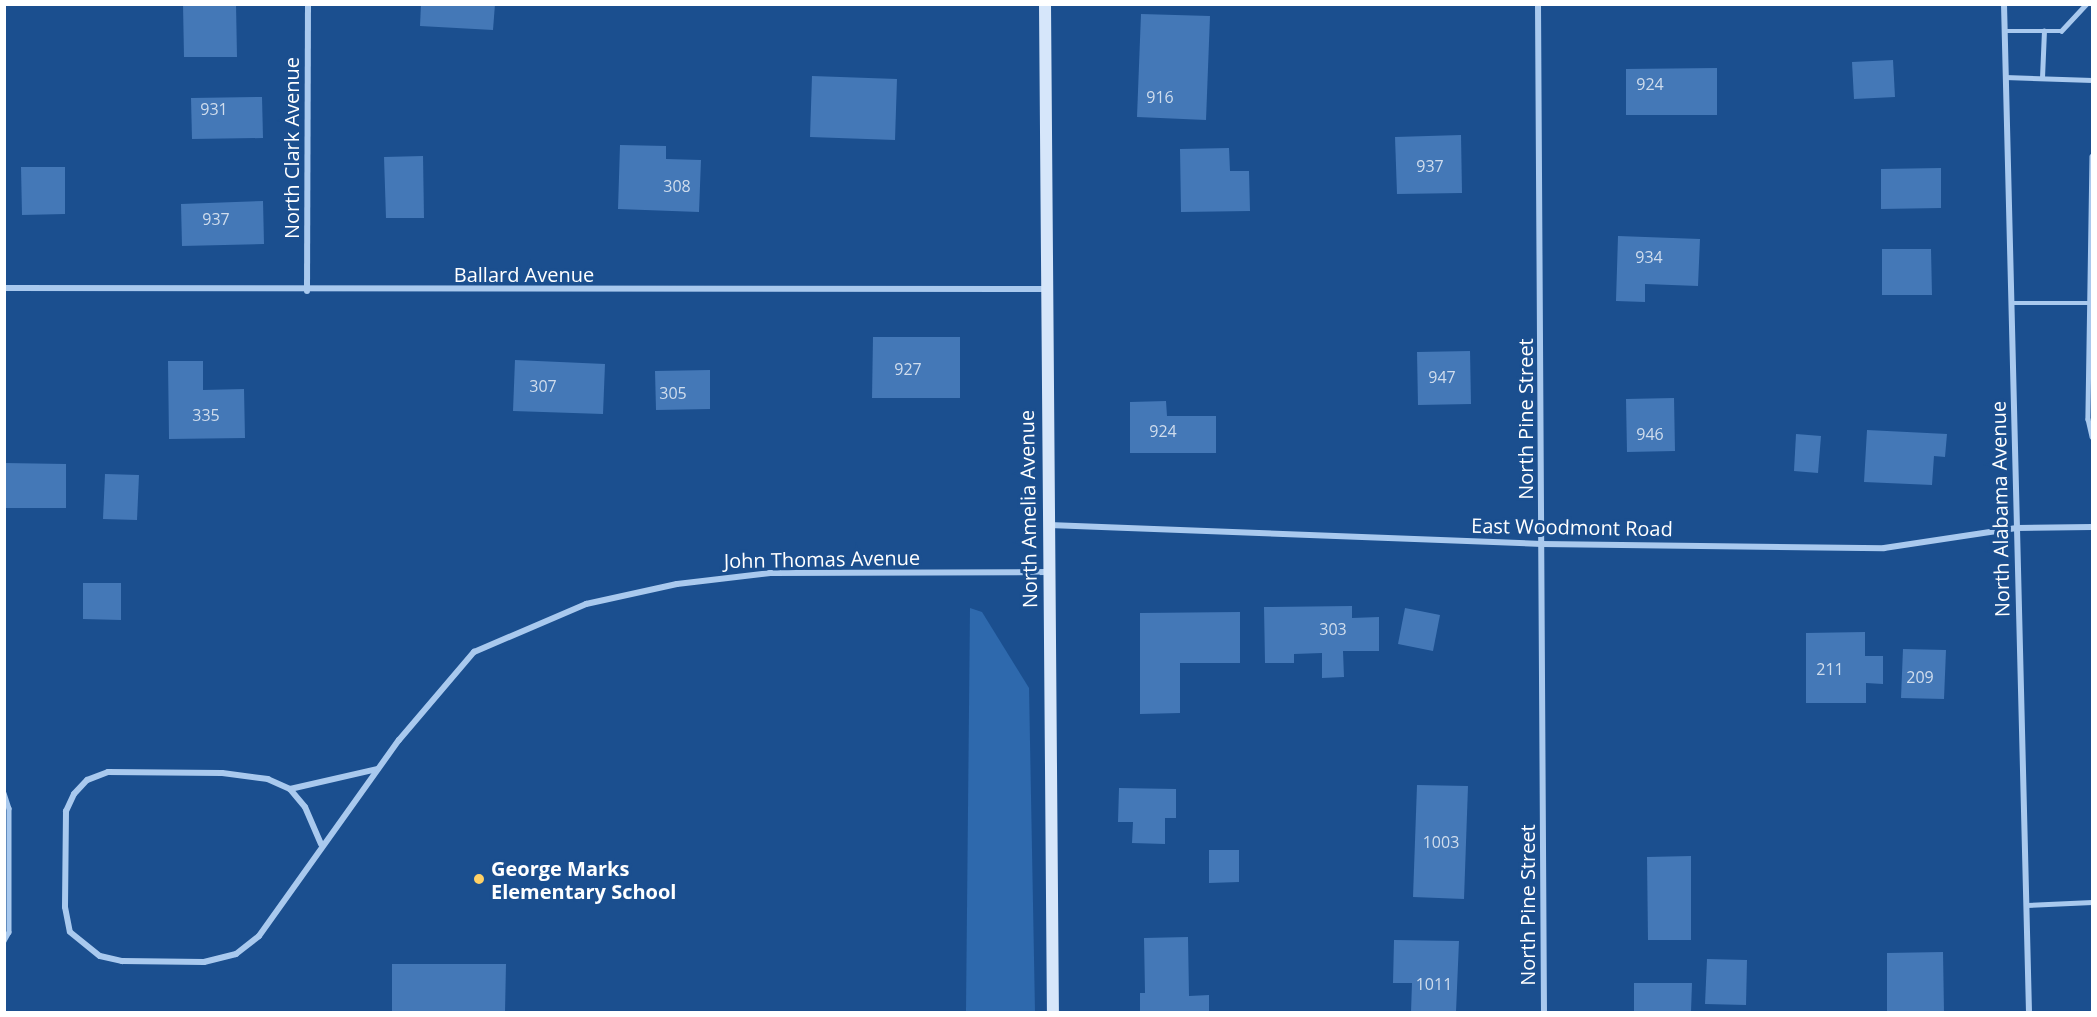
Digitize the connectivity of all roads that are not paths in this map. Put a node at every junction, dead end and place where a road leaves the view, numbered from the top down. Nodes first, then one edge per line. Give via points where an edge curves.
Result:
1 (308, 4) edge
2 (1045, 4) edge
3 (1539, 4) edge
4 (2004, 4) edge
5 (2086, 4) edge
6 (2004, 31) junction
7 (2044, 31) junction
8 (2005, 77) junction
9 (2042, 78) junction
10 (2092, 80) edge
11 (2092, 156) edge
12 (2091, 261) edge
13 (4, 288) edge
14 (1045, 289) junction
15 (307, 291) junction
16 (2011, 303) junction
17 (2089, 303) junction
18 (2092, 437) edge
19 (1049, 525) junction
20 (2092, 527) edge
21 (2017, 528) junction
22 (1542, 544) junction
23 (1048, 572) junction
24 (378, 769) junction
25 (290, 789) junction
26 (4, 793) edge
27 (321, 844) junction
28 (2092, 902) edge
29 (2026, 905) junction
30 (4, 941) edge
31 (1053, 1012) edge
32 (1544, 1012) edge
33 (2029, 1012) edge

1 - 15 street, North Clark Avenue
2 - 14 main road, North Amelia Avenue
3 - 22 street, North Pine Street
4 - 6 street, North Alabama Avenue
5 - 7 lane via 2061,31
6 - 7 lane
6 - 8 street, North Alabama Avenue
7 - 9 lane
8 - 9 lane
8 - 16 street, North Alabama Avenue
9 - 10 lane
11 - 12 lane
12 - 17 lane
13 - 15 street, Ballard Avenue
14 - 15 street, Ballard Avenue
14 - 19 main road, North Amelia Avenue
16 - 17 lane
16 - 21 street, North Alabama Avenue
17 - 18 lane via 2088,419
19 - 22 street, East Woodmont Road
19 - 23 main road, North Amelia Avenue
20 - 21 street, East Woodmont Road
21 - 22 street, East Woodmont Road via 1884,548
21 - 29 street, North Alabama Avenue
22 - 32 street, North Pine Street
23 - 24 street, John Thomas Avenue via 770,573 677,584 586,603 474,652 418,715
23 - 31 main road, North Amelia Avenue
24 - 25 street
24 - 27 street, John Thomas Avenue
25 - 27 street via 305,807
25 - 27 street, John Thomas Avenue via 268,779 222,773 134,770 108,772 87,780 66,811 65,907 70,932 100,956 122,961 204,962 236,954 259,936
26 - 30 lane via 9,808 9,932
28 - 29 lane
29 - 33 street, North Alabama Avenue

